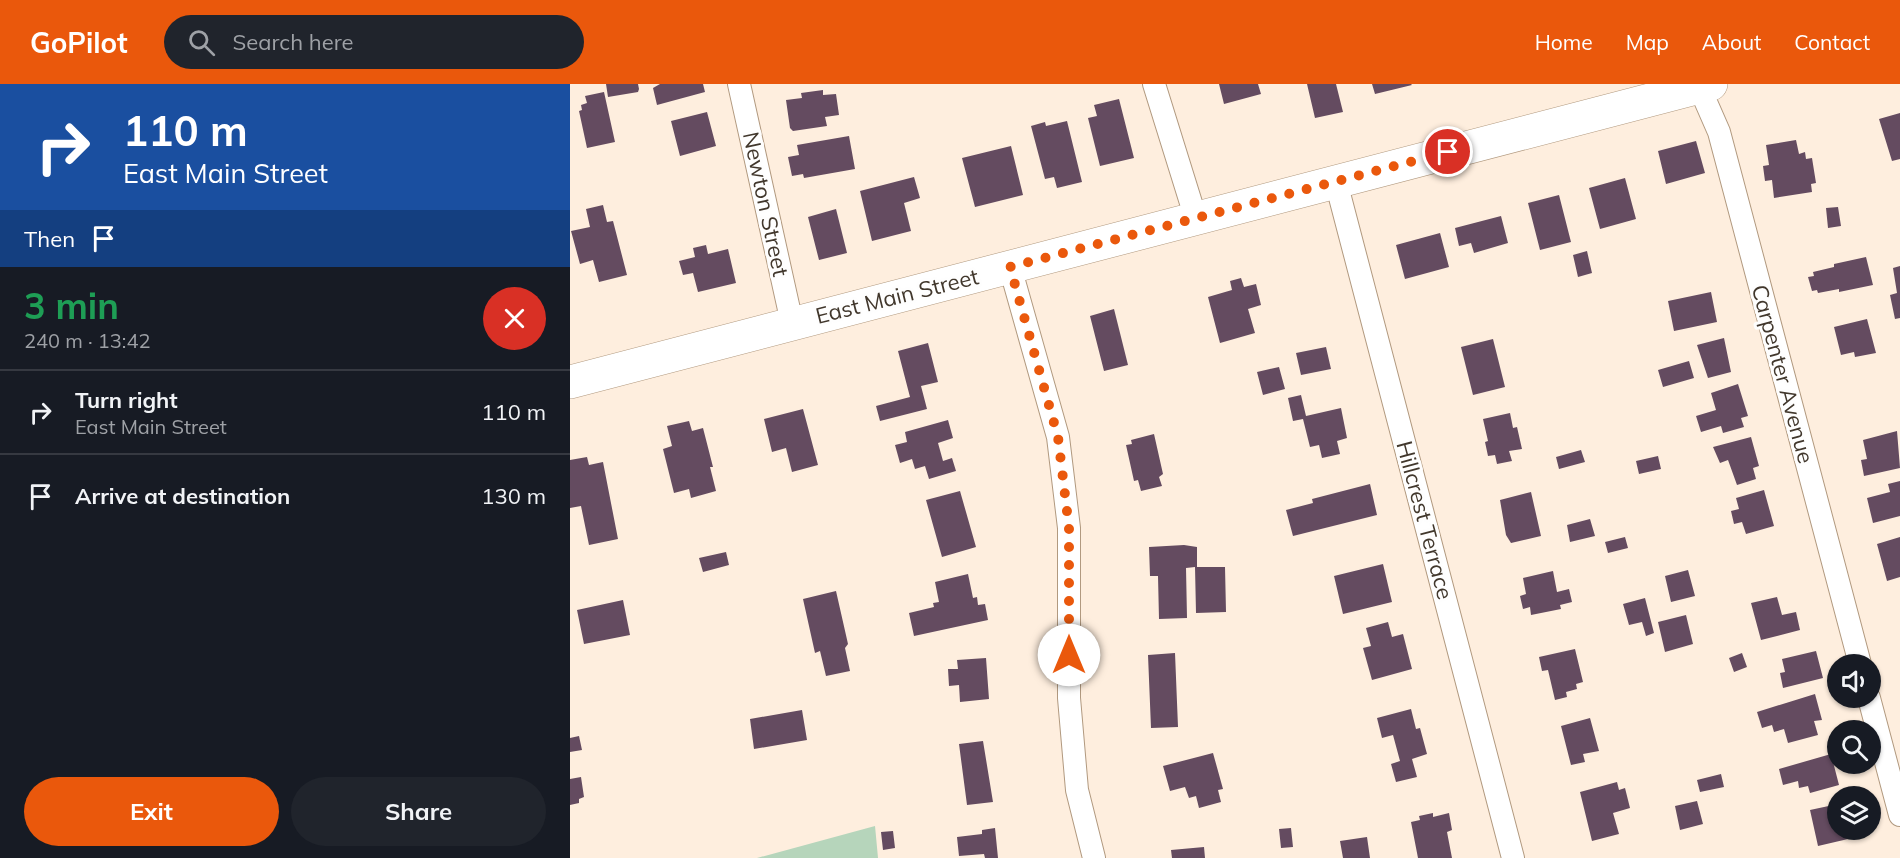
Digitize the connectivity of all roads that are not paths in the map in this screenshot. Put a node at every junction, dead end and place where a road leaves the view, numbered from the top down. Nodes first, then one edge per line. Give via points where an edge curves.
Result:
1 (740, 84) edge
2 (1154, 84) edge
3 (1703, 85) edge
4 (1336, 182) junction
5 (1196, 219) junction
6 (1010, 267) junction
7 (792, 323) junction
8 (570, 382) edge
9 (1857, 654) edge
10 (1872, 708) edge
11 (1900, 815) edge
12 (1094, 858) edge
13 (1513, 858) edge

1 - 7 street, Newton Street
2 - 5 street
3 - 4 main road, East Main Street
3 - 9 street, Carpenter Avenue via 1719,132
4 - 5 main road, East Main Street
4 - 13 street, Hillcrest Terrace
5 - 6 main road, East Main Street
6 - 7 main road, East Main Street
6 - 12 street via 1058,437 1069,528 1071,721 1077,790
7 - 8 main road, East Main Street
10 - 11 street

